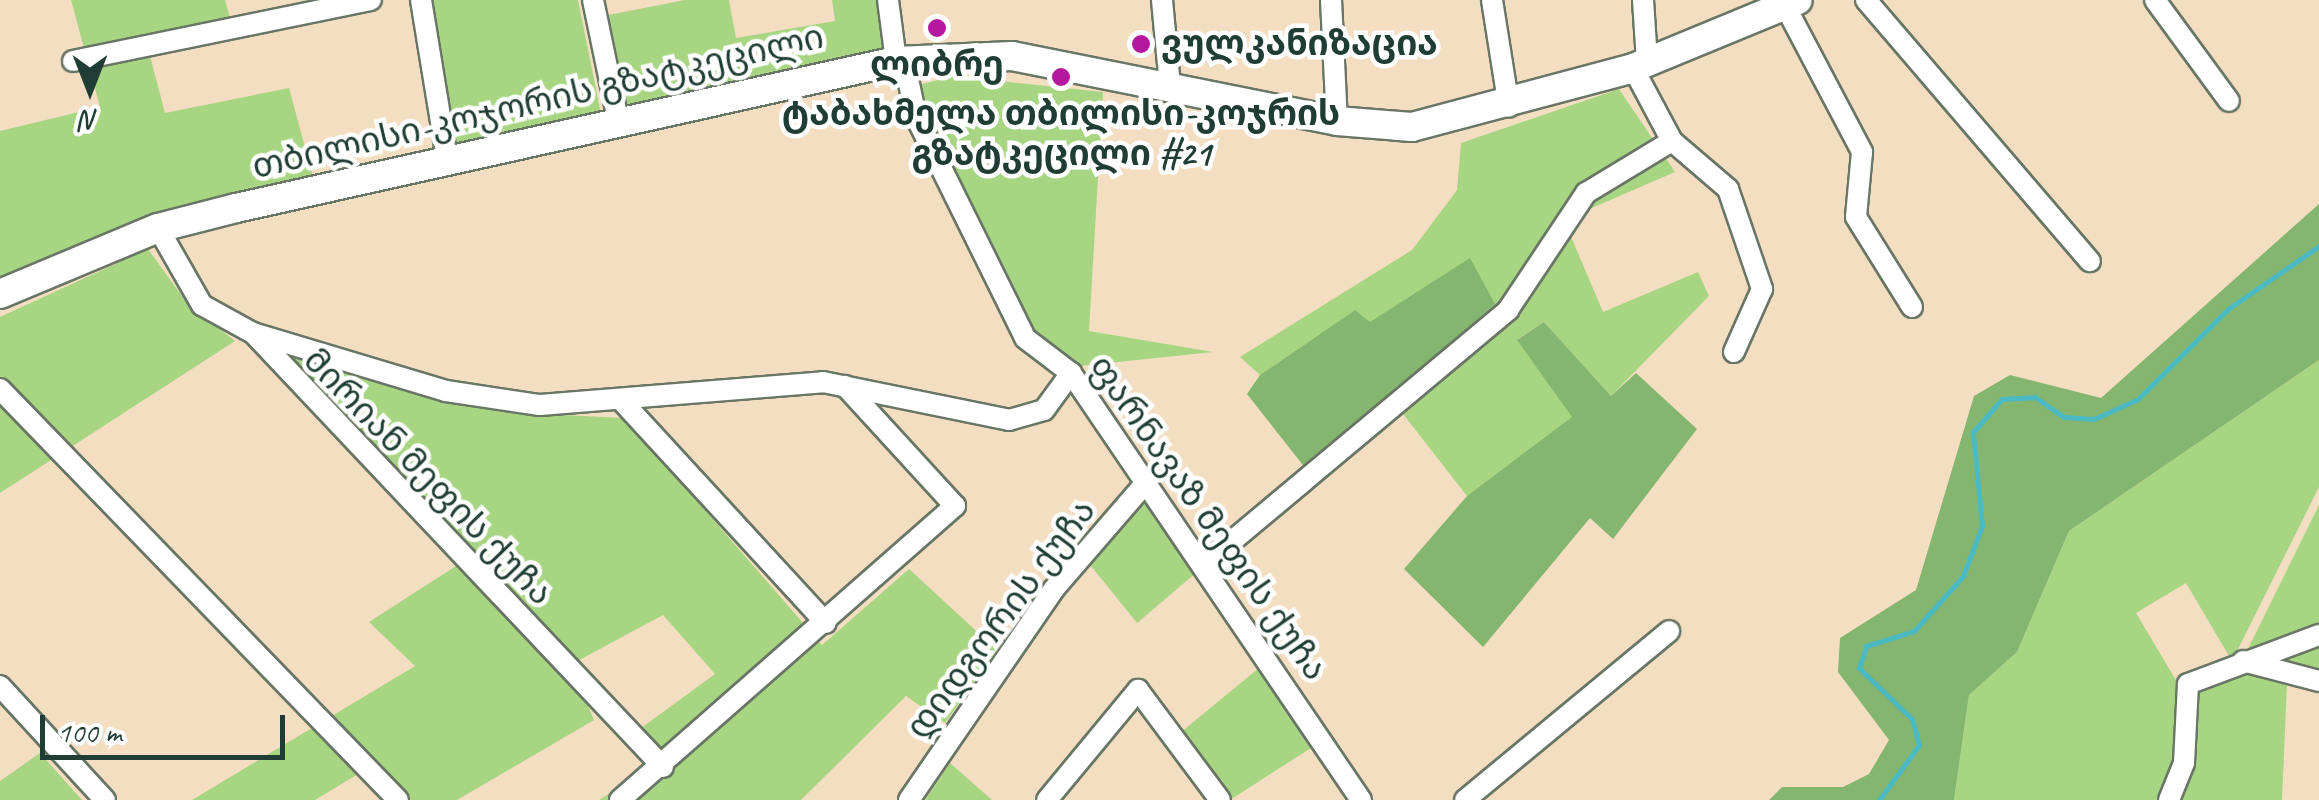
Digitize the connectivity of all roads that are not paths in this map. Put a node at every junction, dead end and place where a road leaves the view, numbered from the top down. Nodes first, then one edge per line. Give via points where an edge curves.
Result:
1 (370, 0) edge
2 (421, 0) edge
3 (593, 0) edge
4 (888, 0) edge
5 (1162, 0) edge
6 (1331, 0) edge
7 (1492, 0) edge
8 (1643, 0) edge
9 (1866, 0) edge
10 (2155, 0) edge
11 (1788, 2) edge
12 (900, 60) junction
13 (72, 61) dead end
14 (1640, 65) junction
15 (1170, 86) junction
16 (2230, 100) dead end
17 (1509, 108) junction
18 (618, 120) junction
19 (1337, 121) junction
20 (1672, 141) junction
21 (447, 159) junction
22 (158, 228) junction
23 (2090, 261) dead end
24 (0, 294) edge
25 (1912, 307) dead end
26 (253, 333) junction
27 (1734, 352) dead end
28 (1071, 373) junction
29 (844, 386) junction
30 (0, 388) edge
31 (620, 399) junction
32 (1148, 480) junction
33 (1208, 562) junction
34 (826, 623) junction
35 (1669, 632) dead end
36 (2319, 635) edge
37 (2241, 661) junction
38 (2319, 682) edge
39 (0, 686) edge
40 (663, 768) junction
41 (105, 800) edge
42 (398, 800) edge
43 (620, 800) edge
44 (909, 800) edge
45 (1047, 800) edge
46 (1220, 800) edge
47 (1362, 800) edge
48 (1465, 800) edge
49 (2168, 800) edge

1 - 13 street
2 - 21 street
3 - 18 street
4 - 12 street, ფარნავაზ მეფის ქუჩა
5 - 15 street
6 - 19 street
7 - 17 street
8 - 14 street
9 - 23 street
10 - 16 street
11 - 14 main road, თბილისი-კოჯორის გზატკეცილი
11 - 25 street via 1862,152 1856,217
12 - 15 main road, თბილისი-კოჯორის გზატკეცილი via 1012,56
12 - 18 main road, თბილისი-კოჯორის გზატკეცილი
12 - 28 street, ფარნავაზ მეფის ქუჩა via 923,133 1025,338
14 - 17 main road, თბილისი-კოჯორის გზატკეცილი
14 - 20 street
15 - 19 main road, თბილისი-კოჯორის გზატკეცილი
17 - 19 main road, თბილისი-კოჯორის გზატკეცილი via 1412,127
18 - 21 main road, თბილისი-კოჯორის გზატკეცილი
20 - 27 street via 1728,189 1762,289
20 - 33 street via 1586,192 1508,310
21 - 22 main road, თბილისი-კოჯორის გზატკეცილი
22 - 24 main road, თბილისი-კოჯორის გზატკეცილი
22 - 26 street, მირიან მეფის ქუჩა via 202,305
26 - 31 street via 446,390 540,404
26 - 40 street, მირიან მეფის ქუჩა
28 - 29 street via 1044,410 1009,420
28 - 32 street, ფარნავაზ მეფის ქუჩა
29 - 31 street
29 - 34 street via 955,506
30 - 42 street
31 - 34 street
32 - 33 street, ფარნავაზ მეფის ქუჩა
32 - 44 street, დიდგორის ქუჩა via 1054,590
33 - 47 street, ფარნავაზ მეფის ქუჩა
34 - 40 street
35 - 48 street
36 - 37 street
37 - 38 street
37 - 49 street via 2186,688 2184,763
39 - 41 street
40 - 43 street
45 - 46 street via 1138,690

